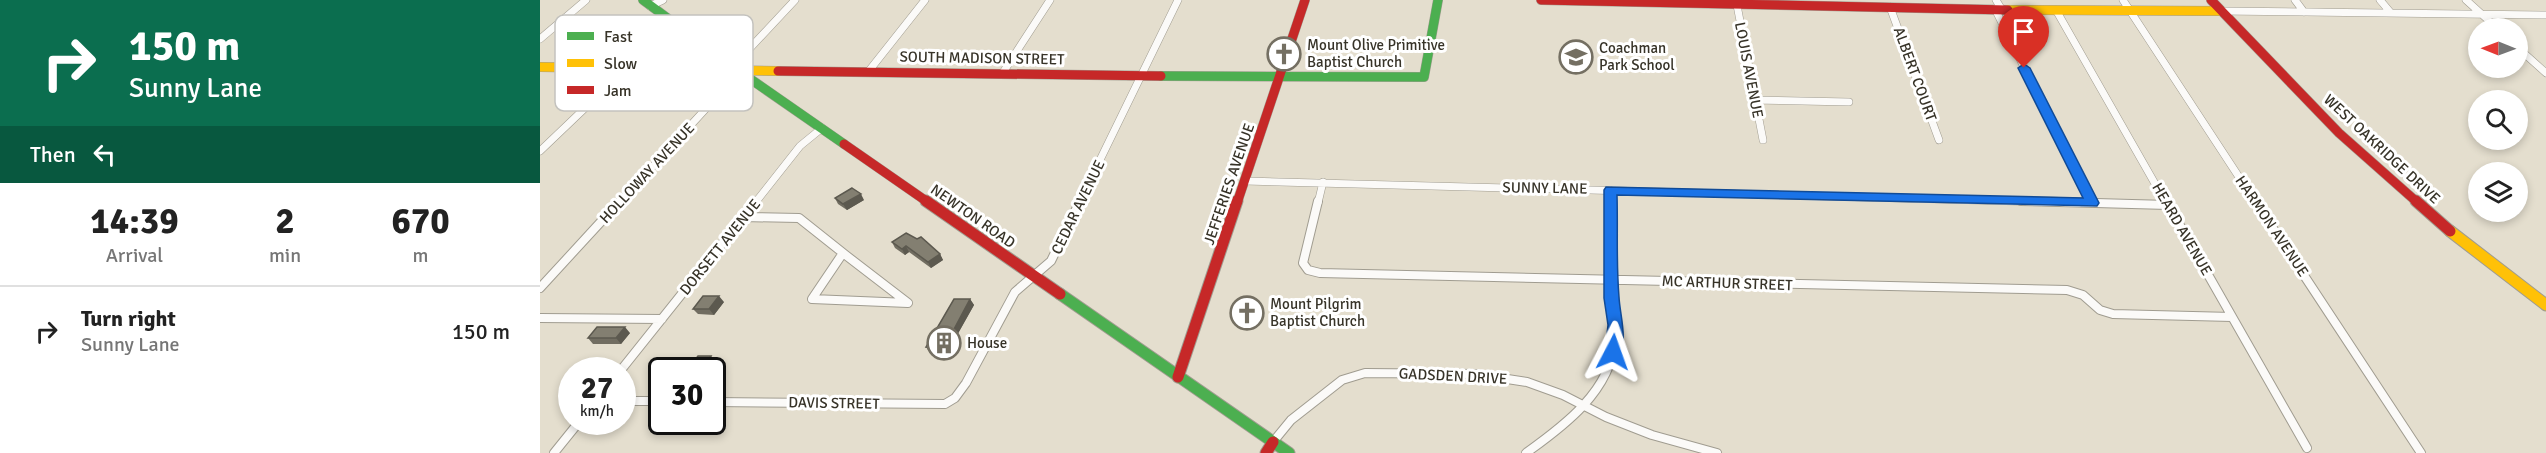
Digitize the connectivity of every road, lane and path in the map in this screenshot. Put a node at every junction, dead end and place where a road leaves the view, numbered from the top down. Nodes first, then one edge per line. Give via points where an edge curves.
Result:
1 (586, 0) edge
2 (663, 0) edge
3 (795, 0) edge
4 (925, 0) edge
5 (1050, 0) edge
6 (1178, 0) edge
7 (1305, 0) edge
8 (1438, 0) edge
9 (1540, 0) edge
10 (2123, 0) edge
11 (2211, 0) edge
12 (2295, 0) edge
13 (2380, 0) edge
14 (2466, 0) edge
15 (1639, 1) edge
16 (1737, 1) edge
17 (646, 3) edge
18 (1865, 3) edge
19 (1998, 6) edge
20 (1890, 7) junction
21 (2056, 10) junction
22 (2131, 10) junction
23 (2221, 11) junction
24 (2304, 12) junction
25 (2391, 13) junction
26 (568, 15) edge
27 (662, 15) edge
28 (2482, 15) junction
29 (2546, 15) edge
30 (2485, 18) edge
31 (555, 26) edge
32 (540, 39) edge
33 (753, 44) edge
34 (2528, 57) edge
35 (540, 67) edge
36 (555, 67) edge
37 (753, 69) edge
38 (868, 72) junction
39 (2546, 73) edge
40 (1002, 74) junction
41 (1141, 75) junction
42 (1281, 78) junction
43 (753, 81) edge
44 (1754, 100) junction
45 (1849, 102) dead end
46 (581, 111) edge
47 (704, 111) edge
48 (822, 128) junction
49 (1763, 140) dead end
50 (1939, 140) dead end
51 (540, 150) edge
52 (1245, 181) junction
53 (1323, 182) junction
54 (1610, 190) junction
55 (2092, 203) junction
56 (2168, 205) junction
57 (743, 217) junction
58 (843, 253) junction
59 (1033, 276) junction
60 (1612, 280) junction
61 (540, 288) edge
62 (2546, 305) edge
63 (2232, 317) junction
64 (540, 318) edge
65 (662, 319) junction
66 (631, 357) edge
67 (1178, 376) junction
68 (955, 398) joint
69 (726, 402) edge
70 (1583, 405) junction
71 (569, 435) edge
72 (1274, 442) junction
73 (2307, 448) dead end
74 (554, 453) edge
75 (1266, 453) edge
76 (1289, 453) edge
77 (1526, 453) edge
78 (1717, 453) edge
79 (2421, 453) edge

1 - 26 street
2 - 17 street
3 - 33 street, HOLLOWAY AVENUE
4 - 38 street
5 - 40 street
6 - 41 street, CEDAR AVENUE
7 - 42 street, JEFFERIES AVENUE
8 - 42 street, SOUTH MADISON STREET via 1424,77
9 - 15 street
10 - 22 street, HARMON AVENUE
11 - 23 street, WEST OAKRIDGE DRIVE
12 - 24 street
13 - 25 street
14 - 28 street
15 - 16 street
16 - 18 street
16 - 44 street, LOUIS AVENUE
17 - 27 street, NEWTON ROAD
18 - 20 street
19 - 20 street
19 - 21 street
19 - 55 street
20 - 50 street, ALBERT COURT
21 - 22 street
21 - 56 street, HEARD AVENUE
22 - 23 street
22 - 79 street, HARMON AVENUE
23 - 24 street
23 - 62 street, WEST OAKRIDGE DRIVE via 2383,174
24 - 25 street
25 - 28 street
28 - 29 street
28 - 30 street
31 - 32 street
34 - 39 street
35 - 36 street, SOUTH MADISON STREET
37 - 38 street, SOUTH MADISON STREET
38 - 40 street, SOUTH MADISON STREET
40 - 41 street, SOUTH MADISON STREET
41 - 42 street, SOUTH MADISON STREET
41 - 59 street, CEDAR AVENUE via 1051,261
42 - 52 street, JEFFERIES AVENUE
43 - 48 street, NEWTON ROAD
44 - 45 street
44 - 49 street, LOUIS AVENUE
46 - 51 street
47 - 61 street, HOLLOWAY AVENUE
48 - 57 street, DORSETT AVENUE via 800,146
48 - 59 street, NEWTON ROAD
52 - 53 street, SUNNY LANE
52 - 67 street, JEFFERIES AVENUE
53 - 54 street, SUNNY LANE
53 - 60 street, MC ARTHUR STREET via 1304,253 1303,263 1308,270
54 - 55 street, SUNNY LANE
54 - 60 street
55 - 56 street, SUNNY LANE
56 - 63 street, HEARD AVENUE
57 - 58 street via 800,218
57 - 65 street, DORSETT AVENUE
58 - 58 street via 884,285 908,303 812,299
59 - 67 street, NEWTON ROAD
59 - 68 street, CEDAR AVENUE via 1015,292
60 - 63 street, MC ARTHUR STREET via 2067,290 2114,314
60 - 70 street via 1613,352 1600,384
63 - 73 street, HEARD AVENUE
64 - 65 street
65 - 66 street, DORSETT AVENUE
67 - 72 street, NEWTON ROAD
68 - 69 street, DAVIS STREET via 945,404 930,405
70 - 72 street, GADSDEN DRIVE via 1549,389 1507,377 1365,373 1342,380 1321,394 1290,420
70 - 77 street via 1569,421
70 - 78 street, GADSDEN DRIVE via 1652,435
71 - 74 street
72 - 75 street
72 - 76 street, NEWTON ROAD

